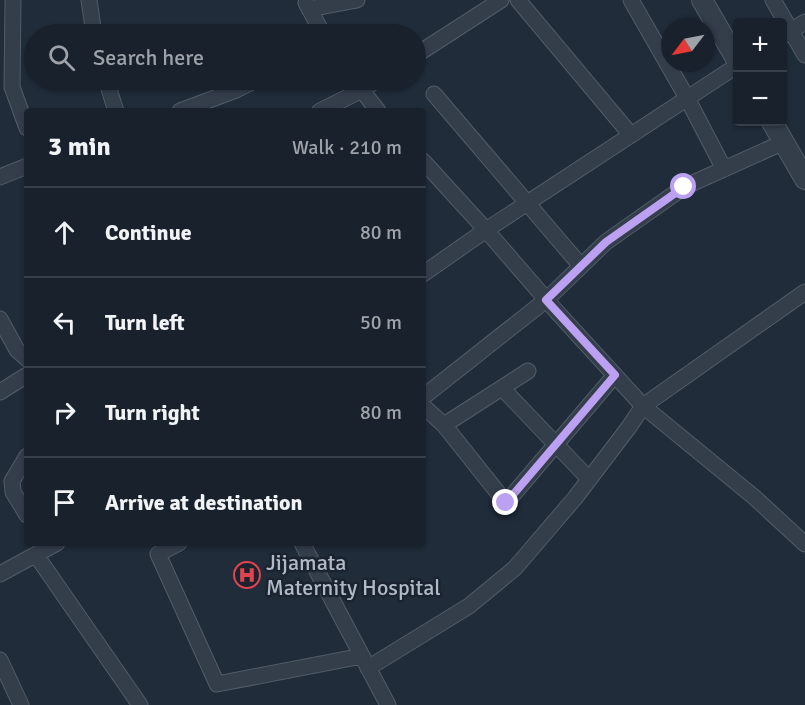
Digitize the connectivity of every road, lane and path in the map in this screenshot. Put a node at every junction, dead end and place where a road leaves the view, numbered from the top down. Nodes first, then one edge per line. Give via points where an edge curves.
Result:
1 (13, 0) edge
2 (89, 0) edge
3 (357, 0) edge
4 (501, 0) edge
5 (518, 0) edge
6 (631, 0) edge
7 (702, 0) edge
8 (772, 0) edge
9 (307, 4) edge
10 (780, 18) edge
11 (805, 22) edge
12 (93, 24) edge
13 (318, 24) edge
14 (787, 34) edge
15 (426, 49) edge
16 (733, 55) edge
17 (805, 56) edge
18 (733, 67) edge
19 (109, 90) edge
20 (236, 90) edge
21 (351, 90) edge
22 (362, 90) edge
23 (434, 94) dead end
24 (687, 98) junction
25 (115, 108) edge
26 (188, 108) edge
27 (324, 108) edge
28 (376, 108) edge
29 (24, 120) edge
30 (774, 126) edge
31 (631, 135) junction
32 (784, 142) junction
33 (426, 165) edge
34 (24, 167) edge
35 (802, 167) edge
36 (724, 169) junction
37 (0, 177) edge
38 (528, 203) junction
39 (486, 230) junction
40 (581, 266) junction
41 (426, 272) edge
42 (805, 292) edge
43 (546, 300) junction
44 (0, 319) edge
45 (24, 357) edge
46 (528, 371) dead end
47 (615, 375) junction
48 (24, 377) edge
49 (502, 388) junction
50 (0, 392) edge
51 (426, 394) edge
52 (426, 399) edge
53 (643, 406) junction
54 (444, 425) junction
55 (556, 444) junction
56 (24, 461) edge
57 (589, 479) junction
58 (24, 510) edge
59 (805, 544) edge
60 (173, 546) edge
61 (304, 546) edge
62 (46, 547) edge
63 (0, 574) edge
64 (0, 660) edge
65 (365, 662) junction
66 (21, 705) edge
67 (140, 705) edge
68 (388, 705) edge

1 - 29 street via 12,87
2 - 12 street
3 - 9 street
4 - 15 street
5 - 31 street
6 - 24 street
7 - 16 street
8 - 10 street
9 - 13 street
11 - 14 street
14 - 17 street
18 - 24 street
19 - 25 street
20 - 26 street
21 - 27 street
22 - 28 street
23 - 38 street
24 - 31 street
24 - 36 street
30 - 32 street
31 - 38 street
32 - 35 street
32 - 36 street
33 - 39 street
34 - 37 street
36 - 40 street via 684,187 606,242
38 - 39 street
38 - 40 street
39 - 41 street
39 - 43 street
40 - 43 street
42 - 53 street
43 - 47 street
43 - 51 street
44 - 45 street
46 - 49 street
47 - 53 street
47 - 55 street
48 - 50 street
49 - 54 street
49 - 55 street
52 - 54 street
53 - 57 street
53 - 59 street
54 - 55 street via 506,503
55 - 57 street
56 - 58 street via 12,481 13,492
57 - 65 street via 515,568 469,606
60 - 65 street via 158,554 217,684
61 - 65 street
62 - 63 street
62 - 67 street
64 - 66 street
65 - 68 street

